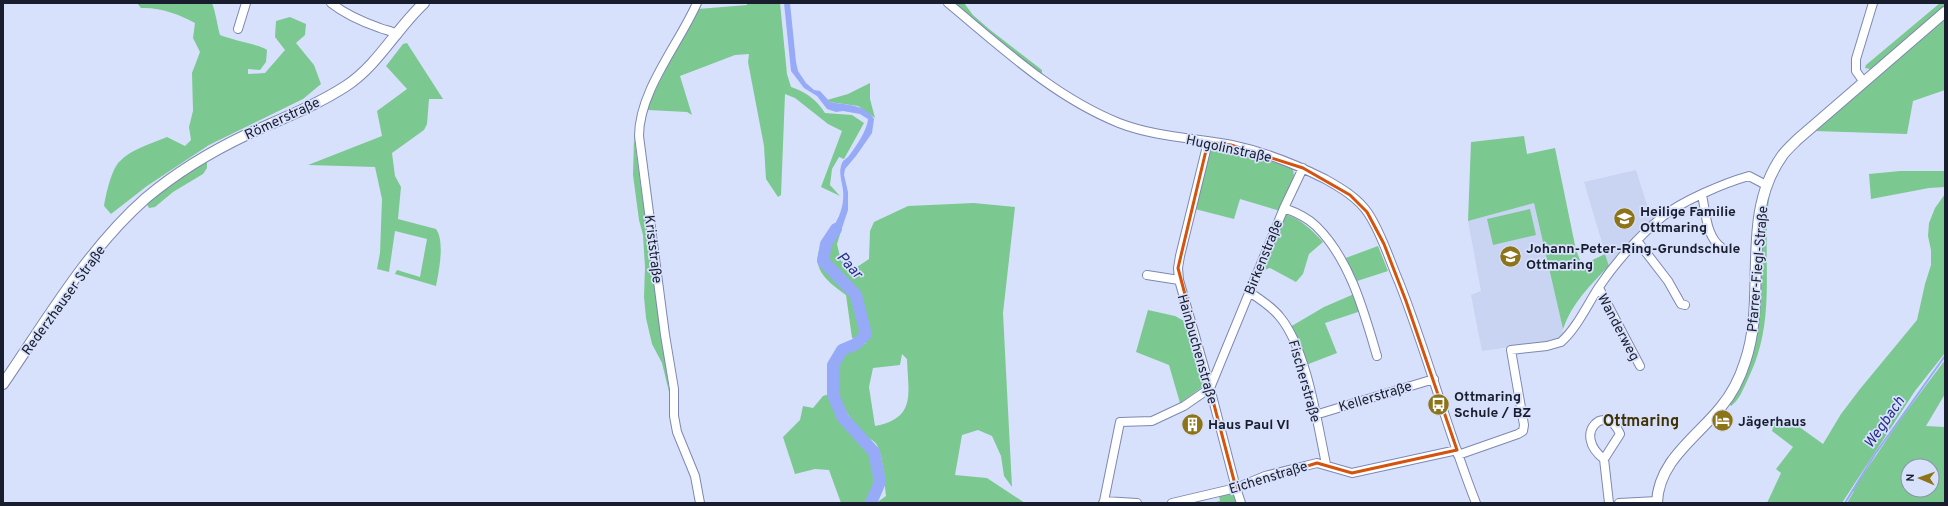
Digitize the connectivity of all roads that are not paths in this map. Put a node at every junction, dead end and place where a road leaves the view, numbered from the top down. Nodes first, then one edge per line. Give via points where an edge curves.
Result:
1 (246, 3) edge
2 (331, 3) edge
3 (424, 3) edge
4 (697, 3) edge
5 (948, 3) edge
6 (1873, 3) edge
7 (1945, 12) edge
8 (238, 29) dead end
9 (397, 35) junction
10 (1863, 81) junction
11 (1208, 142) junction
12 (1303, 168) junction
13 (1766, 185) junction
14 (1702, 195) junction
15 (1284, 208) junction
16 (126, 217) joint
17 (1638, 242) junction
18 (1722, 248) dead end
19 (1147, 275) dead end
20 (1179, 280) junction
21 (1598, 288) junction
22 (1250, 292) junction
23 (1685, 305) dead end
24 (1378, 356) dead end
25 (1640, 366) dead end
26 (1434, 378) junction
27 (3, 384) edge
28 (1210, 388) junction
29 (1315, 414) junction
30 (1458, 452) junction
31 (1604, 459) junction
32 (1326, 464) junction
33 (1236, 488) junction
34 (1104, 502) edge
35 (1657, 502) edge
36 (700, 503) edge
37 (1137, 503) edge
38 (1172, 503) edge
39 (1241, 503) edge
40 (1476, 503) edge
41 (1609, 503) edge
42 (1620, 503) edge

1 - 8 street
2 - 9 street
3 - 9 main road, Römerstraße
4 - 36 street, Kriststraße via 645,104 639,136 674,389 674,416 677,432 695,476
5 - 11 street, Hugolinstraße via 1038,77 1087,108 1144,131
6 - 10 street via 1856,59 1856,71
7 - 10 main road, Pfarrer-Fiegl-Straße
9 - 16 main road, Römerstraße via 367,68 347,85 294,114 213,151 164,185
10 - 13 main road, Pfarrer-Fiegl-Straße via 1782,155
11 - 12 street, Hugolinstraße via 1264,153
11 - 20 street, Hainbuchenstraße via 1180,256
12 - 15 street, Birkenstraße
12 - 26 street, Hugolinstraße via 1350,194 1367,212 1384,244
13 - 14 street, Wanderweg via 1749,176
13 - 35 main road, Pfarrer-Fiegl-Straße via 1760,209 1756,305 1750,348 1736,383 1722,406 1669,466 1662,480
14 - 17 street, Wanderweg via 1662,218
14 - 18 street via 1710,233 1716,244
15 - 22 street, Birkenstraße
15 - 24 street via 1316,226 1330,244 1356,289
16 - 27 main road, Rederzhauser Straße via 89,259
17 - 21 street, Wanderweg
17 - 23 street via 1668,281 1681,304
19 - 20 street, Hainbuchenstraße
20 - 28 street, Hainbuchenstraße
21 - 25 street, Wanderweg
21 - 30 street, Wanderweg via 1561,342 1511,350 1523,431
22 - 28 street, Birkenstraße
22 - 29 street, Fischerstraße via 1280,318 1293,337
26 - 29 street, Kellerstraße
26 - 30 street, Hugolinstraße
28 - 33 street, Hainbuchenstraße
28 - 34 street via 1184,406 1152,421 1120,422
29 - 32 street, Fischerstraße
30 - 32 street, Eichenstraße via 1352,473
30 - 40 street, Hugolinstraße
31 - 31 street via 1620,434 1608,422 1599,421 1591,428 1591,440 1594,448
31 - 41 street
32 - 33 street, Eichenstraße via 1304,465 1265,476
33 - 38 street, Eichenstraße
33 - 39 street, Hainbuchenstraße
34 - 37 street
35 - 42 street

